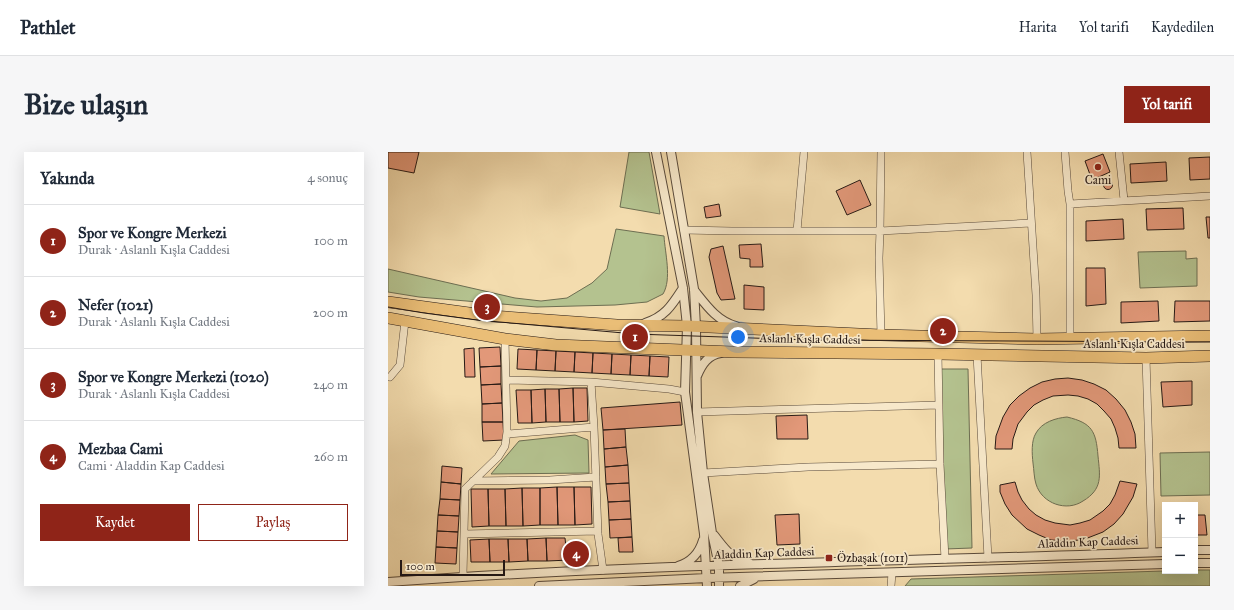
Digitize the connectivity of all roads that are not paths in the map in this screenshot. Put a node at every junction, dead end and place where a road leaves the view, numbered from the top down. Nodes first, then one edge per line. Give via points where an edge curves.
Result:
1 (656, 152) edge
2 (671, 152) edge
3 (804, 152) edge
4 (881, 152) edge
5 (1027, 152) edge
6 (1065, 152) edge
7 (1119, 152) edge
8 (1210, 196) edge
9 (1124, 200) junction
10 (1070, 204) junction
11 (1031, 223) junction
12 (684, 230) junction
13 (797, 231) junction
14 (880, 231) junction
15 (683, 288) junction
16 (694, 289) junction
17 (388, 302) edge
18 (388, 318) edge
19 (406, 321) junction
20 (617, 325) junction
21 (692, 327) junction
22 (748, 329) junction
23 (881, 335) junction
24 (1210, 336) edge
25 (1037, 338) junction
26 (1070, 339) junction
27 (505, 340) junction
28 (691, 351) junction
29 (733, 352) junction
30 (938, 354) junction
31 (977, 355) junction
32 (1210, 356) edge
33 (1146, 358) junction
34 (390, 377) dead end
35 (696, 378) junction
36 (506, 380) junction
37 (591, 382) junction
38 (685, 392) junction
39 (939, 405) junction
40 (697, 412) junction
41 (594, 428) junction
42 (507, 434) junction
43 (940, 464) junction
44 (703, 473) junction
45 (596, 477) junction
46 (473, 481) junction
47 (598, 531) junction
48 (708, 533) junction
49 (464, 534) junction
50 (1198, 550) edge
51 (1210, 550) edge
52 (1152, 552) junction
53 (1162, 552) edge
54 (988, 558) junction
55 (945, 559) junction
56 (1198, 563) edge
57 (1210, 563) edge
58 (1162, 564) edge
59 (757, 565) junction
60 (707, 566) junction
61 (719, 566) junction
62 (667, 568) junction
63 (603, 570) junction
64 (892, 573) junction
65 (463, 576) junction
66 (757, 577) junction
67 (668, 580) junction
68 (388, 582) edge
69 (707, 582) edge
70 (719, 582) edge
71 (566, 585) edge
72 (539, 586) edge
73 (682, 586) edge
74 (740, 586) edge
75 (891, 586) edge

1 - 15 street
2 - 12 street
3 - 13 street
4 - 14 street
5 - 11 street
6 - 10 street
7 - 9 street
8 - 9 street
9 - 10 street
10 - 26 street
11 - 14 street
11 - 25 street
12 - 13 street
12 - 16 street
13 - 14 street
14 - 23 street
15 - 20 street via 666,313 657,319 646,323
15 - 21 street
16 - 21 street
16 - 22 street via 719,318 734,326
17 - 20 main road, Aslanlı Kışla Caddesi via 491,316
18 - 19 main road, Aslanlı Kışla Caddesi
19 - 27 main road, Aslanlı Kışla Caddesi
19 - 34 street via 400,365
20 - 21 main road, Aslanlı Kışla Caddesi
21 - 22 main road, Aslanlı Kışla Caddesi
21 - 28 street
22 - 23 main road, Aslanlı Kışla Caddesi
23 - 25 main road, Aslanlı Kışla Caddesi
24 - 26 main road, Aslanlı Kışla Caddesi
25 - 26 main road, Aslanlı Kışla Caddesi
27 - 28 main road, Aslanlı Kışla Caddesi
27 - 36 street
28 - 29 main road, Aslanlı Kışla Caddesi
28 - 35 street
28 - 38 street
29 - 30 main road, Aslanlı Kışla Caddesi
29 - 35 street via 709,358 701,366
30 - 31 main road, Aslanlı Kışla Caddesi
30 - 39 street
31 - 33 main road, Aslanlı Kışla Caddesi
31 - 54 street
32 - 33 main road, Aslanlı Kışla Caddesi
33 - 52 street
35 - 40 street
36 - 37 street
36 - 42 street
37 - 38 street
37 - 41 street
38 - 48 street
39 - 40 street
39 - 43 street
40 - 44 street
41 - 42 street
41 - 45 street
42 - 46 street via 505,446 498,458
43 - 44 street via 808,467
43 - 55 street
44 - 48 street
45 - 46 street
45 - 47 street
46 - 49 street via 466,489
47 - 49 street
47 - 63 street
48 - 59 street via 730,555
48 - 60 street
48 - 61 street
48 - 62 street via 694,558
49 - 65 street
50 - 51 street
52 - 53 street, Aladdin Kap Caddesi
52 - 54 street, Aladdin Kap Caddesi
54 - 55 street, Aladdin Kap Caddesi
55 - 59 street, Aladdin Kap Caddesi
56 - 57 street
58 - 64 street, Aladdin Kap Caddesi
59 - 61 street, Aladdin Kap Caddesi
60 - 61 street, Aladdin Kap Caddesi
60 - 62 street, Aladdin Kap Caddesi
60 - 69 street
61 - 70 street
62 - 63 street, Aladdin Kap Caddesi
63 - 65 street, Aladdin Kap Caddesi
64 - 66 street, Aladdin Kap Caddesi
64 - 75 street
65 - 68 street, Aladdin Kap Caddesi
66 - 70 street, Aladdin Kap Caddesi
66 - 74 street
67 - 69 street, Aladdin Kap Caddesi
67 - 71 street, Aladdin Kap Caddesi
67 - 73 street
69 - 70 street, Aladdin Kap Caddesi
71 - 72 street, Aladdin Kap Caddesi

